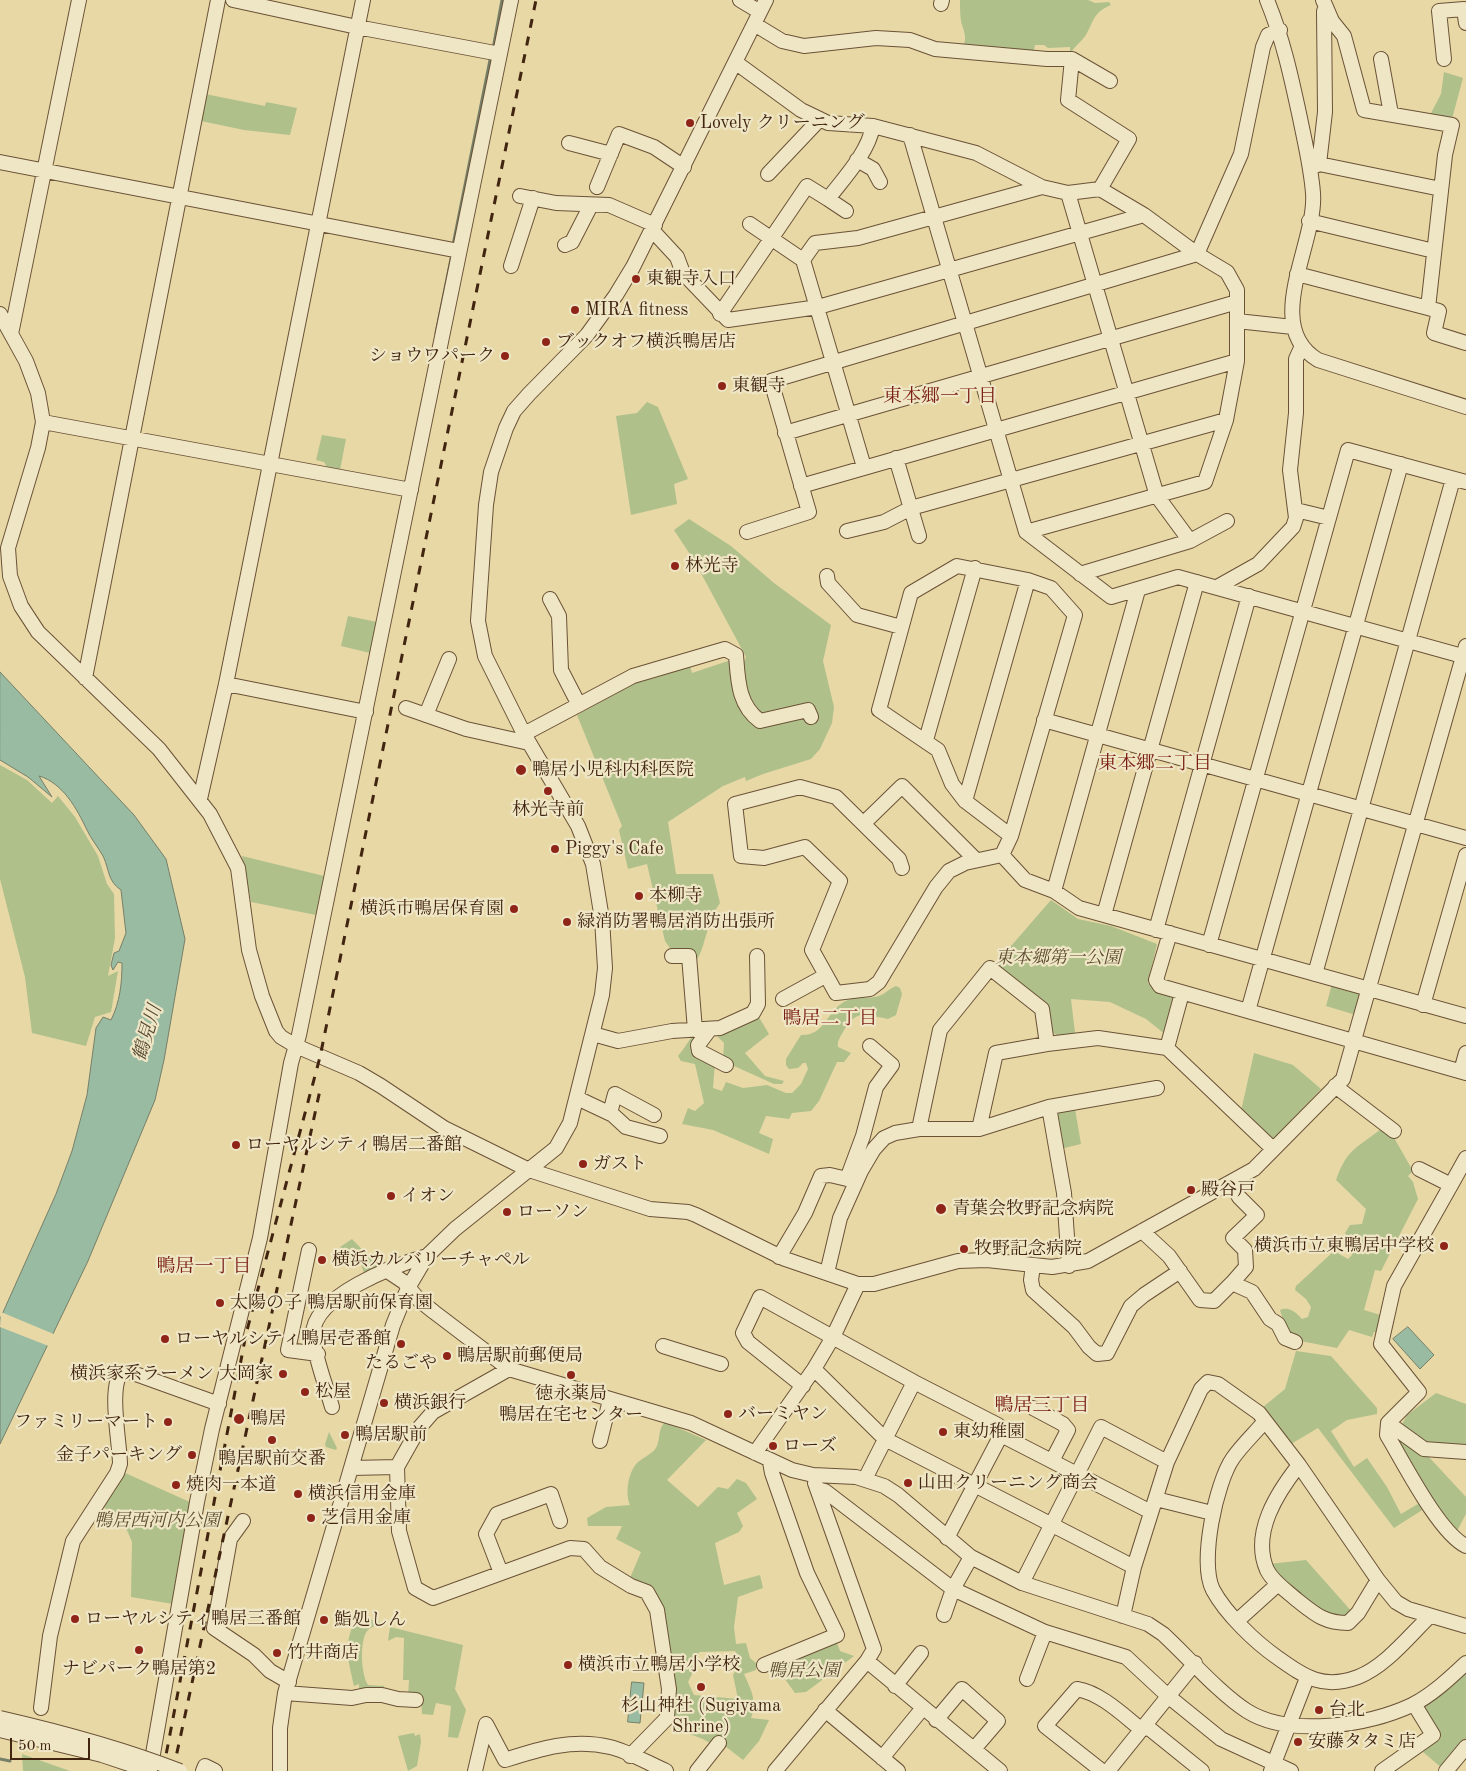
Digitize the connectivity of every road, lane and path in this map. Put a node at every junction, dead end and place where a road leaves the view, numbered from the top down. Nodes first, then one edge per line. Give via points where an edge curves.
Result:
1 (80, 0) edge
2 (218, 0) edge
3 (233, 0) edge
4 (363, 0) edge
5 (511, 0) edge
6 (740, 0) edge
7 (1267, 0) edge
8 (1323, 1) edge
9 (760, 12) edge
10 (1466, 23) edge
11 (357, 27) junction
12 (1280, 30) junction
13 (495, 53) junction
14 (1072, 59) junction
15 (1381, 59) dead end
16 (1444, 59) dead end
17 (735, 62) junction
18 (1110, 81) dead end
19 (1391, 114) junction
20 (820, 119) junction
21 (873, 126) junction
22 (910, 135) junction
23 (569, 143) dead end
24 (611, 154) junction
25 (857, 160) junction
26 (0, 162) edge
27 (1314, 166) junction
28 (684, 167) junction
29 (44, 170) junction
30 (768, 174) dead end
31 (880, 182) dead end
32 (597, 187) dead end
33 (1042, 187) junction
34 (1441, 189) junction
35 (1100, 190) junction
36 (1068, 193) junction
37 (178, 196) junction
38 (828, 199) junction
39 (590, 204) junction
40 (846, 211) dead end
41 (1144, 215) junction
42 (934, 217) junction
43 (1310, 221) junction
44 (318, 224) junction
45 (750, 224) dead end
46 (653, 227) junction
47 (1081, 233) junction
48 (773, 239) junction
49 (564, 245) dead end
50 (454, 251) junction
51 (1434, 251) junction
52 (1197, 254) junction
53 (803, 260) junction
54 (511, 266) dead end
55 (949, 270) junction
56 (1297, 274) junction
57 (1096, 283) junction
58 (1237, 302) junction
59 (818, 307) junction
60 (1428, 308) junction
61 (0, 314) edge
62 (720, 314) junction
63 (1237, 322) junction
64 (964, 323) junction
65 (1293, 327) junction
66 (11, 334) junction
67 (1111, 338) junction
68 (1466, 343) edge
69 (1301, 348) junction
70 (1237, 362) junction
71 (833, 364) junction
72 (980, 377) junction
73 (1128, 393) junction
74 (1466, 407) edge
75 (849, 416) junction
76 (1226, 420) junction
77 (43, 422) junction
78 (996, 428) junction
79 (786, 433) junction
80 (132, 438) junction
81 (1142, 444) junction
82 (896, 458) junction
83 (270, 462) junction
84 (1401, 464) junction
85 (864, 467) junction
86 (1460, 480) edge
87 (1012, 482) junction
88 (801, 486) junction
89 (407, 489) junction
90 (1157, 496) junction
91 (911, 508) junction
92 (1296, 510) junction
93 (1329, 518) junction
94 (1227, 521) dead end
95 (847, 531) dead end
96 (747, 532) dead end
97 (1026, 532) junction
98 (919, 536) dead end
99 (1190, 541) junction
100 (975, 568) junction
101 (1080, 574) junction
102 (827, 576) dead end
103 (1028, 580) junction
104 (1197, 582) junction
105 (1217, 588) junction
106 (1138, 590) junction
107 (1249, 596) junction
108 (550, 599) dead end
109 (1303, 611) junction
110 (1356, 626) junction
111 (901, 627) junction
112 (1408, 641) junction
113 (1465, 653) edge
114 (449, 659) dead end
115 (85, 678) junction
116 (226, 684) junction
117 (579, 705) junction
118 (406, 708) dead end
119 (362, 711) junction
120 (426, 715) junction
121 (811, 717) dead end
122 (1044, 720) junction
123 (1096, 735) junction
124 (527, 738) junction
125 (926, 740) junction
126 (1151, 750) junction
127 (1203, 764) junction
128 (1256, 779) junction
129 (1310, 794) junction
130 (200, 800) junction
131 (965, 801) junction
132 (1361, 808) junction
133 (864, 823) junction
134 (1417, 824) junction
135 (1010, 836) junction
136 (1466, 838) edge
137 (1466, 854) edge
138 (1002, 855) junction
139 (976, 860) junction
140 (902, 868) dead end
141 (1054, 890) junction
142 (1104, 915) junction
143 (1163, 932) junction
144 (1210, 945) junction
145 (672, 956) dead end
146 (757, 956) dead end
147 (1263, 960) junction
148 (1314, 974) junction
149 (825, 976) junction
150 (1369, 990) junction
151 (1182, 993) junction
152 (783, 999) dead end
153 (1423, 1005) junction
154 (1248, 1011) junction
155 (1466, 1016) edge
156 (710, 1029) junction
157 (695, 1030) junction
158 (593, 1034) junction
159 (1354, 1041) junction
160 (1047, 1044) junction
161 (296, 1046) junction
162 (870, 1046) dead end
163 (1167, 1048) junction
164 (1466, 1053) edge
165 (726, 1065) dead end
166 (1463, 1072) edge
167 (1335, 1086) junction
168 (1157, 1088) dead end
169 (577, 1098) junction
170 (1049, 1107) junction
171 (610, 1113) junction
172 (654, 1114) dead end
173 (919, 1129) junction
174 (979, 1129) junction
175 (1394, 1131) dead end
176 (660, 1136) dead end
177 (1273, 1149) junction
178 (1466, 1158) edge
179 (1419, 1168) dead end
180 (530, 1170) junction
181 (1231, 1182) junction
182 (1451, 1185) junction
183 (1142, 1231) junction
184 (309, 1250) dead end
185 (427, 1256) junction
186 (779, 1257) junction
187 (1033, 1266) junction
188 (1068, 1266) junction
189 (386, 1270) junction
190 (1180, 1271) junction
191 (828, 1273) junction
192 (1232, 1283) junction
193 (858, 1284) junction
194 (408, 1288) junction
195 (833, 1337) junction
196 (1294, 1342) dead end
197 (663, 1346) dead end
198 (318, 1354) junction
199 (722, 1364) dead end
200 (509, 1369) junction
201 (814, 1369) junction
202 (914, 1382) junction
203 (803, 1386) junction
204 (610, 1400) junction
205 (219, 1404) junction
206 (332, 1407) dead end
207 (1033, 1408) dead end
208 (1265, 1421) junction
209 (1388, 1423) junction
210 (1001, 1435) junction
211 (885, 1438) junction
212 (600, 1441) dead end
213 (1466, 1452) edge
214 (755, 1453) junction
215 (1052, 1461) junction
216 (770, 1462) junction
217 (1167, 1462) junction
218 (1299, 1465) junction
219 (397, 1467) junction
220 (351, 1468) junction
221 (1078, 1474) junction
222 (813, 1475) junction
223 (865, 1479) junction
224 (974, 1486) junction
225 (817, 1489) junction
226 (1156, 1499) junction
227 (1151, 1512) junction
228 (1212, 1513) junction
229 (243, 1521) dead end
230 (560, 1521) dead end
231 (1052, 1526) junction
232 (947, 1538) junction
233 (1466, 1546) edge
234 (971, 1557) junction
235 (1134, 1568) junction
236 (501, 1573) junction
237 (1378, 1580) junction
238 (1022, 1583) junction
239 (1278, 1584) junction
240 (953, 1589) junction
241 (944, 1615) dead end
242 (1123, 1616) junction
243 (1430, 1616) junction
244 (1237, 1621) junction
245 (1466, 1626) edge
246 (1045, 1632) junction
247 (921, 1653) dead end
248 (867, 1661) junction
249 (1466, 1663) edge
250 (764, 1664) dead end
251 (1195, 1664) junction
252 (1307, 1678) junction
253 (1027, 1679) dead end
254 (895, 1686) junction
255 (287, 1687) junction
256 (1168, 1696) junction
257 (416, 1700) dead end
258 (1414, 1704) junction
259 (41, 1708) dead end
260 (922, 1708) junction
261 (825, 1710) junction
262 (0, 1718) edge
263 (936, 1720) junction
264 (1288, 1726) junction
265 (1143, 1728) junction
266 (0, 1730) edge
267 (719, 1743) dead end
268 (1466, 1748) edge
269 (974, 1749) junction
270 (630, 1756) junction
271 (882, 1758) junction
272 (507, 1766) edge
273 (783, 1768) edge
274 (1272, 1768) edge
275 (994, 1769) edge
276 (1448, 1770) edge
277 (150, 1771) edge
278 (180, 1771) edge
279 (203, 1771) edge
280 (215, 1771) edge
281 (280, 1771) edge
282 (475, 1771) edge
283 (666, 1771) edge
284 (697, 1771) edge
285 (898, 1771) edge
286 (1102, 1771) edge
287 (1108, 1771) edge
288 (1202, 1771) edge
289 (1291, 1771) edge
290 (1382, 1771) edge

1 - 29 street
2 - 37 street
3 - 11 street
4 - 11 street
5 - 13 street
6 - 9 street
7 - 12 street
8 - 19 street via 1332,21 1344,36 1364,110
8 - 27 street via 1325,112
9 - 14 street via 782,41 804,46 876,38 910,40 935,49
9 - 17 street
10 - 16 street via 1464,9 1439,11
11 - 13 street
11 - 44 street
12 - 27 street
12 - 52 street via 1268,35 1263,47 1241,154
13 - 50 street
14 - 18 street
14 - 35 street via 1068,100 1129,139
15 - 19 street
17 - 20 street via 801,110
17 - 28 street
19 - 34 street via 1452,125
20 - 21 street via 828,123
20 - 30 street
21 - 22 street
21 - 25 street via 871,137
22 - 33 street via 976,153
22 - 42 street
23 - 24 street
24 - 28 street via 619,134 654,147
24 - 32 street
25 - 31 street via 873,169
25 - 38 street
26 - 29 street
27 - 34 street
27 - 43 street
28 - 46 street
29 - 37 street
29 - 66 street
33 - 36 street
33 - 42 street
34 - 51 street
35 - 36 street
35 - 41 street
36 - 47 street
37 - 44 street
37 - 80 street
38 - 40 street
38 - 48 street via 807,186
39 - 46 street via 609,205
39 - 49 street via 572,242
39 - 54 street via 556,203 526,197
41 - 47 street
41 - 52 street
42 - 53 street via 858,238 815,243
42 - 55 street
43 - 51 street
43 - 56 street
44 - 50 street
44 - 83 street
45 - 48 street
46 - 62 street via 677,257 683,273
46 - 124 street via 616,295 586,335 514,411 491,472 478,621 485,656
47 - 55 street
47 - 57 street
48 - 53 street
48 - 62 street
50 - 89 street
51 - 60 street
52 - 57 street
52 - 58 street via 1227,272 1237,290
53 - 59 street
55 - 59 street
55 - 64 street
56 - 60 street
56 - 65 street
57 - 64 street
57 - 67 street
58 - 63 street
58 - 67 street
59 - 62 street via 728,320
59 - 71 street
60 - 68 street via 1439,311 1434,333
61 - 66 street
63 - 65 street
63 - 70 street
64 - 71 street
64 - 72 street
65 - 69 street
66 - 77 street via 38,393
67 - 72 street
67 - 73 street
69 - 74 street via 1318,360
69 - 92 street via 1296,359 1296,413 1290,470
70 - 73 street
70 - 76 street
71 - 75 street
71 - 79 street via 771,381
72 - 75 street
72 - 78 street
73 - 78 street
73 - 81 street
75 - 79 street
75 - 85 street
76 - 81 street
76 - 90 street via 1205,482
77 - 80 street
77 - 115 street via 8,548 10,576 21,606 38,632
78 - 82 street
78 - 87 street
79 - 88 street
80 - 83 street
80 - 115 street
81 - 87 street
81 - 90 street
82 - 85 street
82 - 91 street
83 - 89 street
83 - 116 street
84 - 86 street
84 - 93 street via 1348,450
84 - 110 street
85 - 88 street
86 - 112 street
87 - 91 street
87 - 97 street
88 - 96 street via 809,512
89 - 119 street
90 - 97 street
90 - 99 street
91 - 95 street via 884,522
91 - 98 street
92 - 93 street
92 - 105 street via 1293,527 1258,564
93 - 109 street
94 - 99 street
97 - 101 street
99 - 101 street
100 - 103 street
100 - 111 street via 958,566 911,593
100 - 125 street
101 - 106 street via 1112,597
102 - 111 street via 828,583 857,615
103 - 122 street via 1052,588 1075,616
103 - 131 street
104 - 105 street
104 - 106 street via 1178,577
104 - 126 street
105 - 107 street
106 - 123 street
107 - 109 street
107 - 127 street
108 - 117 street via 559,616 562,670
109 - 110 street
109 - 128 street
110 - 112 street
110 - 129 street
111 - 125 street via 880,710
112 - 113 street
112 - 132 street
113 - 134 street
114 - 120 street
115 - 130 street via 159,749
116 - 119 street
116 - 130 street
117 - 121 street via 633,676 725,649 736,655 739,692 751,714 760,721 808,710
117 - 124 street
118 - 120 street
119 - 161 street
120 - 124 street via 466,729
122 - 123 street
122 - 135 street
123 - 126 street
123 - 141 street
124 - 158 street via 586,843 597,879 605,968
125 - 131 street via 938,750 952,784
126 - 127 street
126 - 142 street
127 - 128 street
127 - 143 street
128 - 129 street
128 - 144 street
129 - 132 street
129 - 147 street
130 - 161 street via 238,868 249,950 265,1004 281,1037
131 - 135 street
132 - 134 street
132 - 148 street
133 - 139 street via 902,786
133 - 140 street via 899,859
133 - 149 street via 836,796 800,787 735,804 741,856 764,858 805,847 840,881 812,950
134 - 136 street
134 - 150 street
135 - 138 street
137 - 153 street
138 - 139 street
138 - 141 street via 1025,880
139 - 149 street via 949,871 936,887 879,982 870,988 836,993
141 - 142 street via 1079,908
142 - 143 street
143 - 144 street
143 - 151 street via 1156,980 1160,986
144 - 147 street
145 - 157 street via 689,956
146 - 156 street via 758,1004 753,1013 720,1028
147 - 148 street
147 - 154 street
148 - 150 street
149 - 152 street
150 - 153 street
150 - 159 street
151 - 154 street
151 - 163 street
153 - 155 street
154 - 159 street
156 - 157 street
156 - 165 street via 698,1045 698,1051
157 - 158 street via 618,1041
158 - 169 street
159 - 166 street
159 - 167 street via 1343,1079
160 - 163 street via 1098,1038
160 - 173 street via 1042,1009 990,968 940,1030
160 - 174 street via 996,1053
161 - 180 street via 359,1073 444,1128
161 - 205 street via 260,1238
162 - 186 street via 892,1065 876,1087 864,1136 847,1179 830,1174 821,1176
163 - 177 street
164 - 166 street
167 - 175 street
167 - 177 street
168 - 170 street
169 - 171 street
169 - 180 street via 570,1122 556,1148
170 - 174 street
170 - 188 street via 1064,1193
171 - 172 street via 614,1094
171 - 176 street via 626,1127
173 - 174 street
173 - 191 street via 895,1133 884,1138 874,1149 840,1218
177 - 181 street via 1254,1169
178 - 182 street
179 - 182 street
180 - 185 street via 455,1229
180 - 186 street via 650,1209 688,1212
181 - 183 street
181 - 192 street via 1239,1197 1257,1215 1233,1238 1245,1250 1246,1267
182 - 209 street via 1394,1286 1381,1344 1420,1392
183 - 188 street via 1088,1261
183 - 190 street
184 - 198 street via 288,1350
185 - 189 street
185 - 194 street
186 - 191 street
187 - 188 street
187 - 190 street via 1033,1290 1074,1327 1097,1354 1107,1353 1131,1306
187 - 193 street via 987,1260 958,1261 884,1283
189 - 194 street
189 - 198 street via 325,1307 313,1335
190 - 192 street via 1196,1296 1206,1301 1214,1301
191 - 193 street
192 - 196 street via 1252,1292 1285,1338
193 - 195 street
194 - 200 street
194 - 220 street via 393,1325
195 - 201 street
195 - 202 street
195 - 203 street via 760,1297 743,1333 748,1342
197 - 199 street
198 - 206 street
200 - 204 street
200 - 219 street via 433,1412 419,1428
201 - 203 street
201 - 211 street
202 - 210 street via 998,1425
202 - 211 street
203 - 214 street
204 - 212 street
204 - 214 street via 691,1424
205 - 259 street via 130,1372 122,1372 117,1377 115,1394 120,1464 73,1541 50,1636
205 - 277 street via 178,1602
207 - 215 street via 1068,1430
208 - 217 street via 1259,1413 1218,1384 1208,1382 1201,1389
208 - 218 street
208 - 228 street via 1232,1459
209 - 213 street via 1424,1449
209 - 233 street via 1386,1435 1445,1529
210 - 215 street
210 - 224 street
211 - 223 street
211 - 224 street
214 - 216 street
215 - 221 street
216 - 222 street
216 - 250 street via 807,1574 837,1635
217 - 221 street via 1101,1427
217 - 226 street
218 - 237 street
218 - 239 street via 1281,1488 1268,1513 1262,1550 1268,1571
219 - 220 street
219 - 236 street via 399,1531 414,1588 433,1598
220 - 255 street
221 - 227 street
221 - 231 street
222 - 223 street
222 - 225 street
223 - 232 street via 898,1495
224 - 231 street
224 - 232 street
225 - 240 street via 825,1490
225 - 248 street via 874,1648
226 - 227 street
226 - 228 street
227 - 235 street
228 - 244 street via 1207,1554 1212,1588
229 - 255 street via 230,1539 214,1628 254,1655
230 - 236 street via 551,1494 497,1514 486,1534
231 - 235 street
231 - 238 street
232 - 234 street
234 - 238 street
234 - 240 street
235 - 242 street
236 - 270 street via 570,1548 584,1549 600,1567 647,1592 657,1610 669,1689 667,1718
237 - 239 street via 1358,1614 1348,1623 1331,1623
237 - 243 street via 1396,1602
238 - 242 street
239 - 244 street
240 - 241 street
240 - 246 street
242 - 251 street via 1155,1629
243 - 245 street
243 - 252 street via 1378,1666 1358,1677 1331,1682
244 - 252 street via 1264,1648
246 - 253 street
246 - 256 street via 1126,1657
247 - 254 street
248 - 254 street
248 - 261 street
249 - 258 street
251 - 256 street
251 - 264 street via 1247,1711
252 - 264 street
254 - 260 street
255 - 257 street via 352,1698 366,1694
255 - 281 street via 280,1728
256 - 265 street
256 - 274 street via 1225,1742
258 - 264 street via 1376,1719
258 - 290 street via 1433,1735
260 - 263 street
260 - 271 street
261 - 271 street
261 - 273 street
262 - 278 street, bridge via 85,1738
263 - 269 street
263 - 269 street via 962,1689 998,1721
264 - 274 street
265 - 286 street via 1086,1690 1077,1689 1045,1726
265 - 287 street
265 - 288 street
266 - 277 street, bridge via 102,1755
267 - 284 street
268 - 276 street
269 - 275 street
270 - 272 street via 611,1747 574,1744 545,1747
270 - 283 street
271 - 285 street
272 - 282 street via 486,1724
274 - 289 street
279 - 280 street via 205,1766

